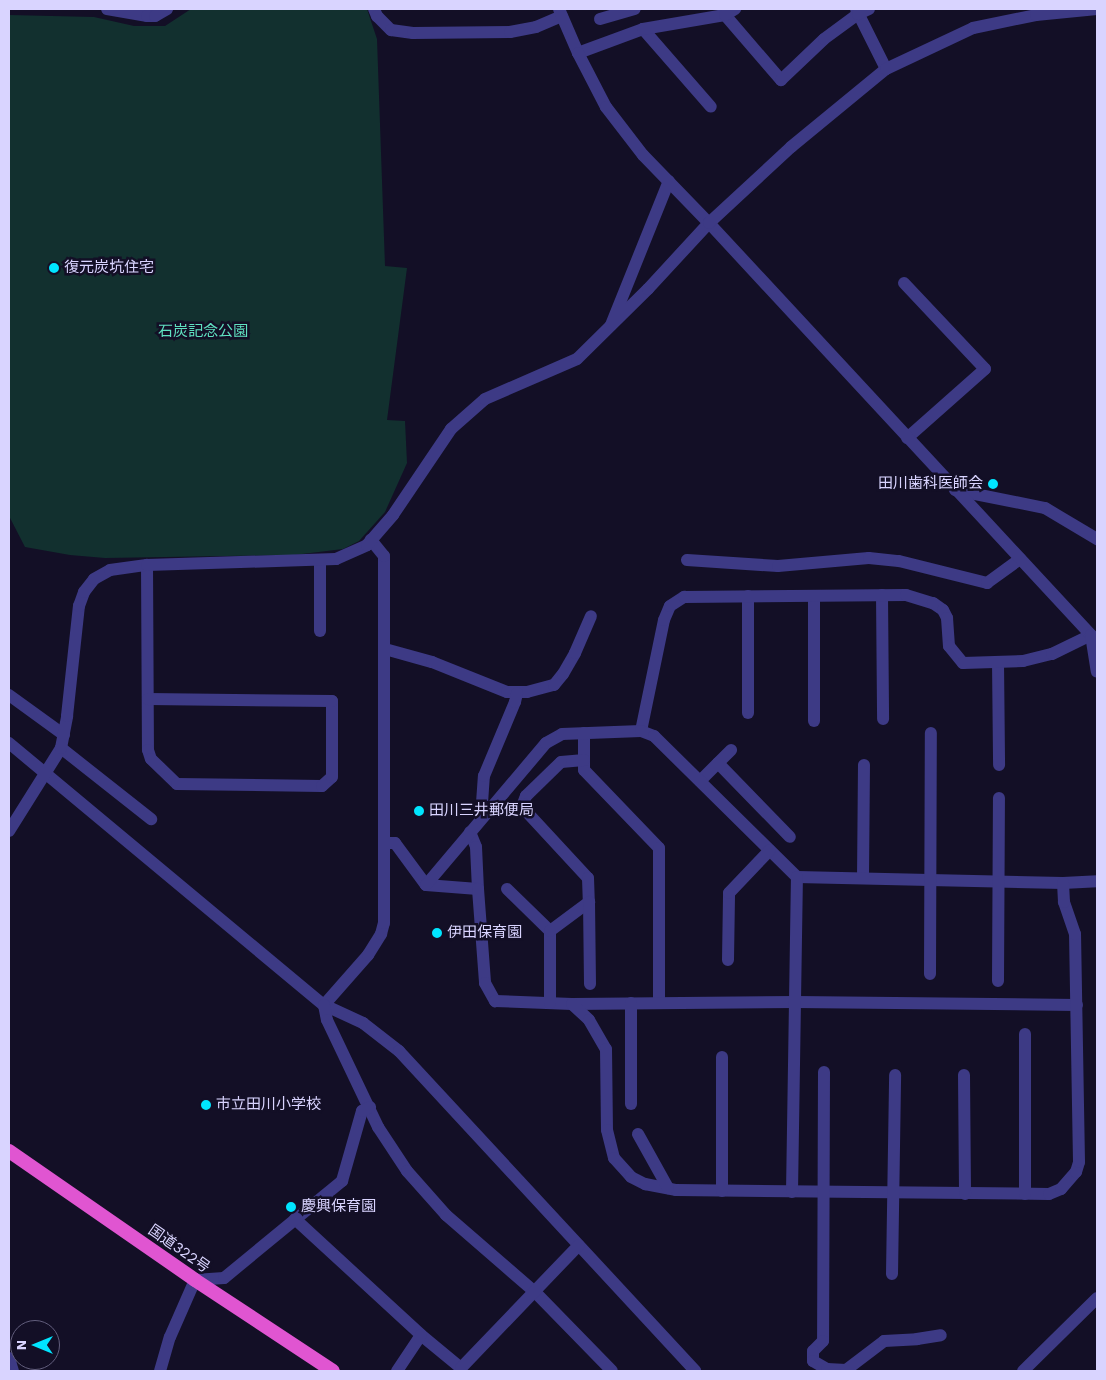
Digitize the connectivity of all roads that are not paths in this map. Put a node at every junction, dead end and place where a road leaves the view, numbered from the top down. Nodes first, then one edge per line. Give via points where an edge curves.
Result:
1 (107, 9) edge
2 (167, 9) edge
3 (374, 9) edge
4 (635, 9) edge
5 (1097, 9) edge
6 (861, 10) edge
7 (730, 12) edge
8 (561, 13) edge
9 (600, 19) dead end
10 (643, 29) junction
11 (578, 53) junction
12 (886, 69) junction
13 (711, 107) dead end
14 (668, 181) junction
15 (710, 223) junction
16 (904, 283) dead end
17 (611, 325) junction
18 (907, 438) junction
19 (955, 490) junction
20 (1097, 539) edge
21 (371, 540) junction
22 (1020, 559) junction
23 (320, 560) junction
24 (687, 560) dead end
25 (147, 565) junction
26 (882, 595) junction
27 (748, 596) junction
28 (814, 596) junction
29 (591, 616) dead end
30 (320, 631) dead end
31 (1094, 634) edge
32 (385, 649) junction
33 (998, 662) junction
34 (1097, 672) edge
35 (517, 693) junction
36 (9, 696) edge
37 (148, 699) junction
38 (748, 713) dead end
39 (883, 719) dead end
40 (814, 721) dead end
41 (641, 731) junction
42 (931, 732) dead end
43 (584, 733) junction
44 (64, 734) junction
45 (9, 743) edge
46 (61, 748) junction
47 (731, 750) dead end
48 (584, 760) junction
49 (718, 763) junction
50 (864, 764) dead end
51 (999, 765) dead end
52 (47, 773) junction
53 (700, 781) junction
54 (999, 798) dead end
55 (487, 811) junction
56 (151, 819) dead end
57 (9, 831) edge
58 (470, 832) junction
59 (790, 837) dead end
60 (385, 843) junction
61 (770, 850) junction
62 (797, 877) junction
63 (863, 878) junction
64 (930, 880) junction
65 (998, 881) junction
66 (1097, 881) edge
67 (1063, 883) junction
68 (426, 885) junction
69 (478, 889) junction
70 (508, 889) dead end
71 (589, 902) junction
72 (550, 931) junction
73 (728, 960) dead end
74 (930, 974) dead end
75 (998, 981) dead end
76 (590, 984) dead end
77 (796, 1002) junction
78 (550, 1003) junction
79 (659, 1003) junction
80 (572, 1004) junction
81 (631, 1004) junction
82 (324, 1005) junction
83 (1077, 1005) junction
84 (1025, 1034) dead end
85 (722, 1057) dead end
86 (824, 1072) dead end
87 (895, 1075) dead end
88 (964, 1076) dead end
89 (631, 1104) dead end
90 (370, 1107) junction
91 (638, 1134) dead end
92 (9, 1151) edge
93 (668, 1188) junction
94 (722, 1191) junction
95 (792, 1192) junction
96 (823, 1193) junction
97 (893, 1193) junction
98 (965, 1194) junction
99 (1025, 1194) junction
100 (295, 1219) junction
101 (579, 1245) junction
102 (892, 1274) dead end
103 (195, 1280) junction
104 (535, 1292) junction
105 (1097, 1298) edge
106 (421, 1334) junction
107 (941, 1335) dead end
108 (9, 1358) edge
109 (13, 1371) edge
110 (160, 1371) edge
111 (333, 1371) edge
112 (397, 1371) edge
113 (612, 1371) edge
114 (695, 1371) edge
115 (1023, 1371) edge

1 - 2 street via 155,16
3 - 8 street via 391,30 413,33 510,32 536,27
4 - 9 street
5 - 12 street via 1036,15 974,28
6 - 7 street via 824,39 781,80
6 - 12 street
7 - 10 street
8 - 11 street
10 - 11 street
10 - 13 street
11 - 14 street via 606,107
12 - 15 street via 791,147
14 - 15 street
14 - 17 street
15 - 17 street
15 - 18 street
16 - 18 street via 985,368
17 - 21 street via 577,359 485,399 451,429 393,515
18 - 19 street
19 - 20 street via 1045,508
19 - 22 street
21 - 23 street via 336,559
21 - 32 street via 384,556
22 - 24 street via 987,583 900,561 869,558 778,566
22 - 31 street
23 - 25 street
23 - 30 street
25 - 37 street
25 - 44 street via 110,570 94,579 84,592 79,606
26 - 28 street
26 - 33 street via 906,595 933,603 943,610 947,618 949,646 963,663
26 - 39 street
27 - 28 street
27 - 38 street
27 - 41 street via 684,597 670,606 664,620
28 - 40 street
29 - 35 street via 569,664 554,684 541,690
31 - 33 street via 1052,654 1022,661
31 - 34 street
32 - 35 street via 432,662
32 - 60 street
33 - 51 street
35 - 55 street via 484,776 482,803
36 - 44 street
37 - 37 street via 148,750 151,758 177,784 322,786 332,777 332,701
41 - 43 street
41 - 53 street via 654,736
42 - 64 street
43 - 48 street
43 - 55 street via 562,734 546,743
44 - 46 street
45 - 52 street
46 - 52 street
46 - 56 street
47 - 49 street
48 - 71 street via 561,762 526,796 523,804 524,809 588,878
48 - 79 street via 584,770 659,848
49 - 53 street
49 - 59 street
50 - 63 street
52 - 57 street
52 - 82 street
53 - 61 street
54 - 65 street
55 - 58 street
58 - 68 street
58 - 69 street via 476,847
60 - 68 street via 395,842
60 - 82 street via 384,923 381,934 368,955
61 - 62 street
61 - 73 street via 729,892
62 - 63 street
62 - 77 street
63 - 64 street
64 - 65 street
64 - 74 street
65 - 67 street
65 - 75 street
66 - 67 street
67 - 83 street via 1064,902 1075,934
68 - 69 street
69 - 78 street via 485,983 495,1002
70 - 72 street
71 - 72 street
71 - 76 street
72 - 78 street
77 - 79 street
77 - 83 street
77 - 95 street
78 - 80 street
79 - 81 street
80 - 81 street
80 - 93 street via 589,1020 606,1049 607,1130 614,1158 631,1176 645,1184
81 - 89 street
82 - 90 street via 327,1020
82 - 101 street via 363,1023 399,1051
83 - 99 street via 1076,1172 1062,1189 1049,1194
84 - 99 street
85 - 94 street
86 - 96 street
87 - 97 street
88 - 98 street
90 - 100 street via 362,1111 342,1181
90 - 104 street via 378,1127 407,1171 446,1215
91 - 93 street
92 - 103 highway, 国道322号
93 - 94 street
94 - 95 street
95 - 96 street
96 - 97 street
96 - 107 street via 823,1341 814,1351 813,1361 827,1369 846,1370 884,1341
97 - 98 street
97 - 102 street
98 - 99 street
100 - 103 street via 224,1278
100 - 106 street
101 - 104 street
101 - 114 street
103 - 110 street via 170,1336
103 - 111 highway, 国道322号
104 - 106 street via 461,1368
104 - 113 street
105 - 115 street
106 - 112 street
108 - 109 street

